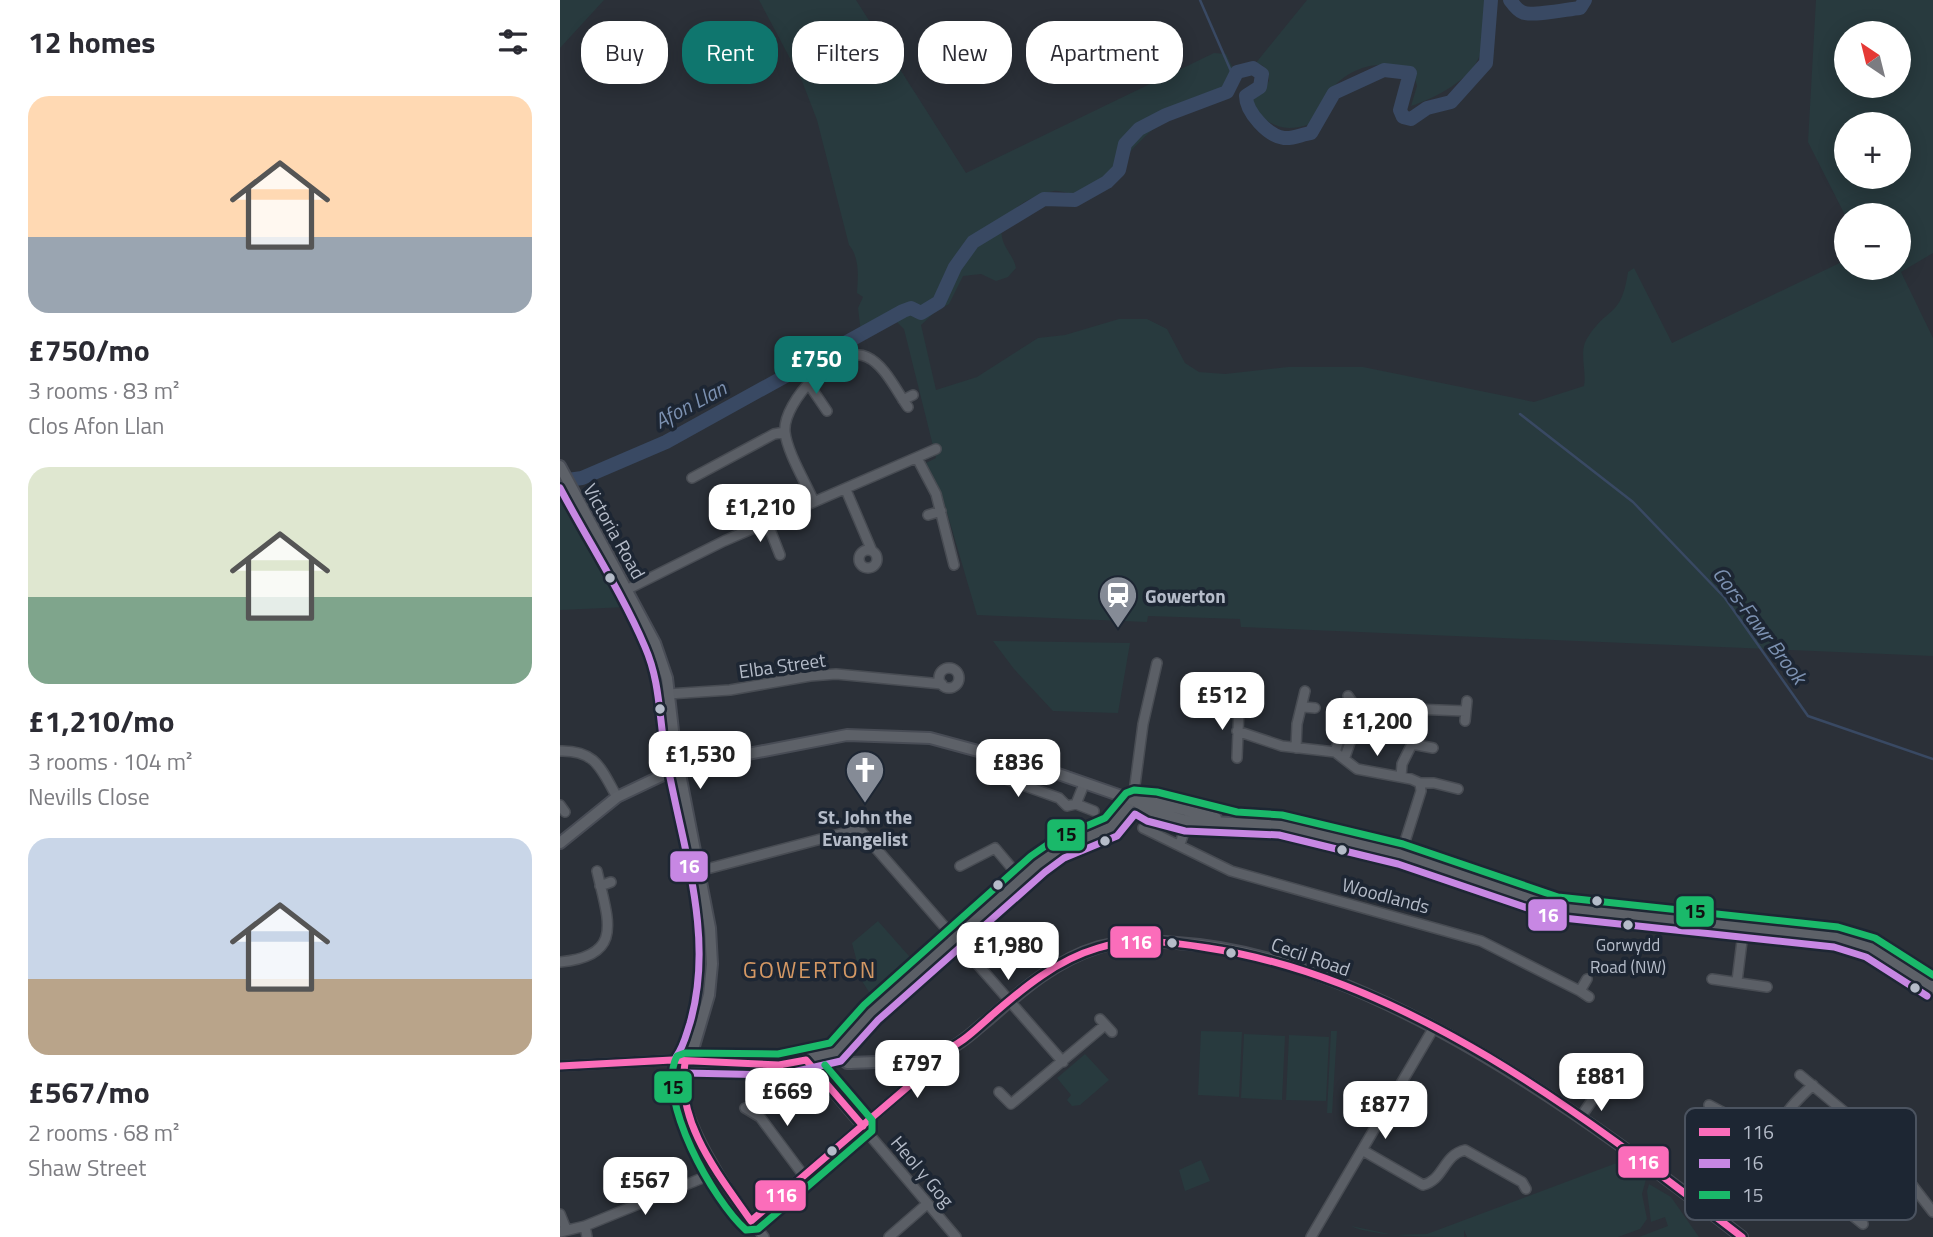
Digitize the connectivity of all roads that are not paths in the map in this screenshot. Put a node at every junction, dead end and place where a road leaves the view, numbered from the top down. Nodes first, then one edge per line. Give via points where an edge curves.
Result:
1 (808, 383) junction
2 (913, 396) dead end
3 (827, 411) dead end
4 (785, 432) junction
5 (936, 449) dead end
6 (917, 458) junction
7 (561, 469) edge
8 (699, 477) dead end
9 (846, 490) junction
10 (814, 502) junction
11 (941, 511) junction
12 (928, 515) dead end
13 (767, 522) junction
14 (872, 551) dead end
15 (780, 555) dead end
16 (954, 565) dead end
17 (628, 589) junction
18 (1157, 663) dead end
19 (942, 684) dead end
20 (1305, 691) dead end
21 (668, 694) junction
22 (1349, 695) dead end
23 (1257, 706) dead end
24 (1304, 706) junction
25 (1315, 708) dead end
26 (1357, 709) junction
27 (1466, 711) dead end
28 (1237, 731) junction
29 (1340, 737) dead end
30 (1296, 748) junction
31 (1433, 748) dead end
32 (560, 751) edge
33 (1335, 752) junction
34 (1345, 757) junction
35 (1237, 758) dead end
36 (680, 767) junction
37 (986, 772) dead end
38 (1401, 777) junction
39 (1419, 783) junction
40 (1084, 784) junction
41 (1458, 789) dead end
42 (617, 797) junction
43 (1133, 800) junction
44 (1076, 804) junction
45 (1094, 811) dead end
46 (1189, 817) junction
47 (1149, 828) dead end
48 (560, 843) edge
49 (1180, 844) junction
50 (1401, 854) junction
51 (960, 866) dead end
52 (597, 871) dead end
53 (699, 871) junction
54 (1021, 879) junction
55 (611, 882) dead end
56 (600, 886) junction
57 (1744, 925) junction
58 (954, 938) junction
59 (560, 962) edge
60 (1712, 978) dead end
61 (1587, 979) dead end
62 (1737, 981) junction
63 (1767, 987) dead end
64 (1933, 987) edge
65 (1580, 991) junction
66 (1589, 997) dead end
67 (1010, 1000) junction
68 (1106, 1025) dead end
69 (1433, 1029) junction
70 (836, 1052) junction
71 (940, 1052) junction
72 (806, 1060) junction
73 (1063, 1062) junction
74 (685, 1063) junction
75 (1617, 1064) dead end
76 (560, 1066) edge
77 (1800, 1075) dead end
78 (1813, 1085) junction
79 (999, 1092) dead end
80 (1715, 1105) dead end
81 (745, 1108) dead end
82 (1722, 1108) edge
83 (1792, 1108) edge
84 (1840, 1108) edge
85 (1580, 1118) junction
86 (863, 1126) junction
87 (1362, 1150) junction
88 (718, 1172) junction
89 (804, 1176) junction
90 (1526, 1189) dead end
91 (1916, 1190) edge
92 (1685, 1195) edge
93 (928, 1204) junction
94 (1933, 1212) edge
95 (560, 1213) edge
96 (1719, 1220) edge
97 (1859, 1220) edge
98 (751, 1222) junction
99 (1863, 1224) dead end
100 (585, 1226) junction
101 (563, 1231) edge
102 (587, 1237) edge
103 (764, 1237) edge
104 (889, 1237) edge
105 (956, 1237) edge
106 (1311, 1237) edge
107 (1742, 1237) edge

1 - 2 street via 852,355 865,355 876,362 905,404
1 - 3 street
1 - 4 street via 796,396
4 - 8 street
4 - 10 street
5 - 6 street
6 - 9 street
6 - 11 street
7 - 17 main road, Victoria Road
9 - 10 street
9 - 14 street
10 - 13 street
11 - 12 street
11 - 16 street
13 - 15 street
13 - 17 street
17 - 21 main road, Victoria Road via 664,665
18 - 43 street
19 - 21 street, Elba Street via 836,674
20 - 24 street
21 - 36 main road, Victoria Road
22 - 26 street
23 - 28 street via 1236,703
24 - 25 street
24 - 30 street via 1297,724
26 - 27 street
26 - 34 street
28 - 30 street
28 - 35 street
29 - 33 street
30 - 33 street
31 - 38 street via 1412,744
32 - 42 street via 583,752 596,762
33 - 34 street
34 - 38 street via 1357,769
36 - 40 main road via 847,735 930,738
36 - 42 main road
36 - 53 main road, Victoria Road
37 - 44 street via 1026,791 1059,798 1067,806
38 - 39 street
39 - 41 street
39 - 50 street via 1421,791
40 - 43 main road
40 - 44 street
42 - 48 main road
43 - 46 main road via 1154,802
43 - 54 street via 1111,827 1059,849
44 - 45 street
46 - 49 street
46 - 50 main road via 1280,825
47 - 49 street, Woodlands via 1172,844
49 - 65 street, Woodlands via 1231,871 1481,941
50 - 57 main road via 1556,907
51 - 54 street via 995,848
52 - 56 street
53 - 58 street via 855,828
53 - 74 main road, Victoria Road via 712,964 709,995
54 - 58 street
55 - 56 street
56 - 59 street via 607,936 602,949 590,957
57 - 62 street
57 - 64 main road via 1836,937 1870,947
58 - 67 street
58 - 70 street via 853,1030
60 - 62 street
61 - 65 street
62 - 63 street
65 - 66 street, Woodlands
67 - 69 main road, Cecil Road via 1052,968 1098,947 1121,942 1199,944 1317,973
67 - 71 main road, Cecil Road via 965,1039
67 - 73 street
68 - 73 street
69 - 85 main road, Cecil Road
69 - 87 street
70 - 71 main road, Cecil Road via 847,1063
70 - 72 main road
71 - 86 street via 932,1066
72 - 74 main road via 779,1065
72 - 86 street, Heol y Gog
73 - 79 street via 1011,1104
74 - 76 street via 672,1059
74 - 88 street via 687,1110
75 - 85 street
77 - 78 street
78 - 83 street
78 - 84 street
80 - 82 street
81 - 89 street via 760,1117
85 - 92 main road, Cecil Road
86 - 89 street
86 - 93 street, Heol y Gog
87 - 90 street via 1423,1185 1437,1178 1450,1156 1465,1150 1522,1182
87 - 106 street
88 - 98 street
88 - 100 street
89 - 98 street
91 - 94 street
93 - 104 street
93 - 105 street, Heol y Gog
95 - 101 street
96 - 107 main road, Cecil Road
97 - 99 street
98 - 103 street
100 - 101 street
100 - 102 street

